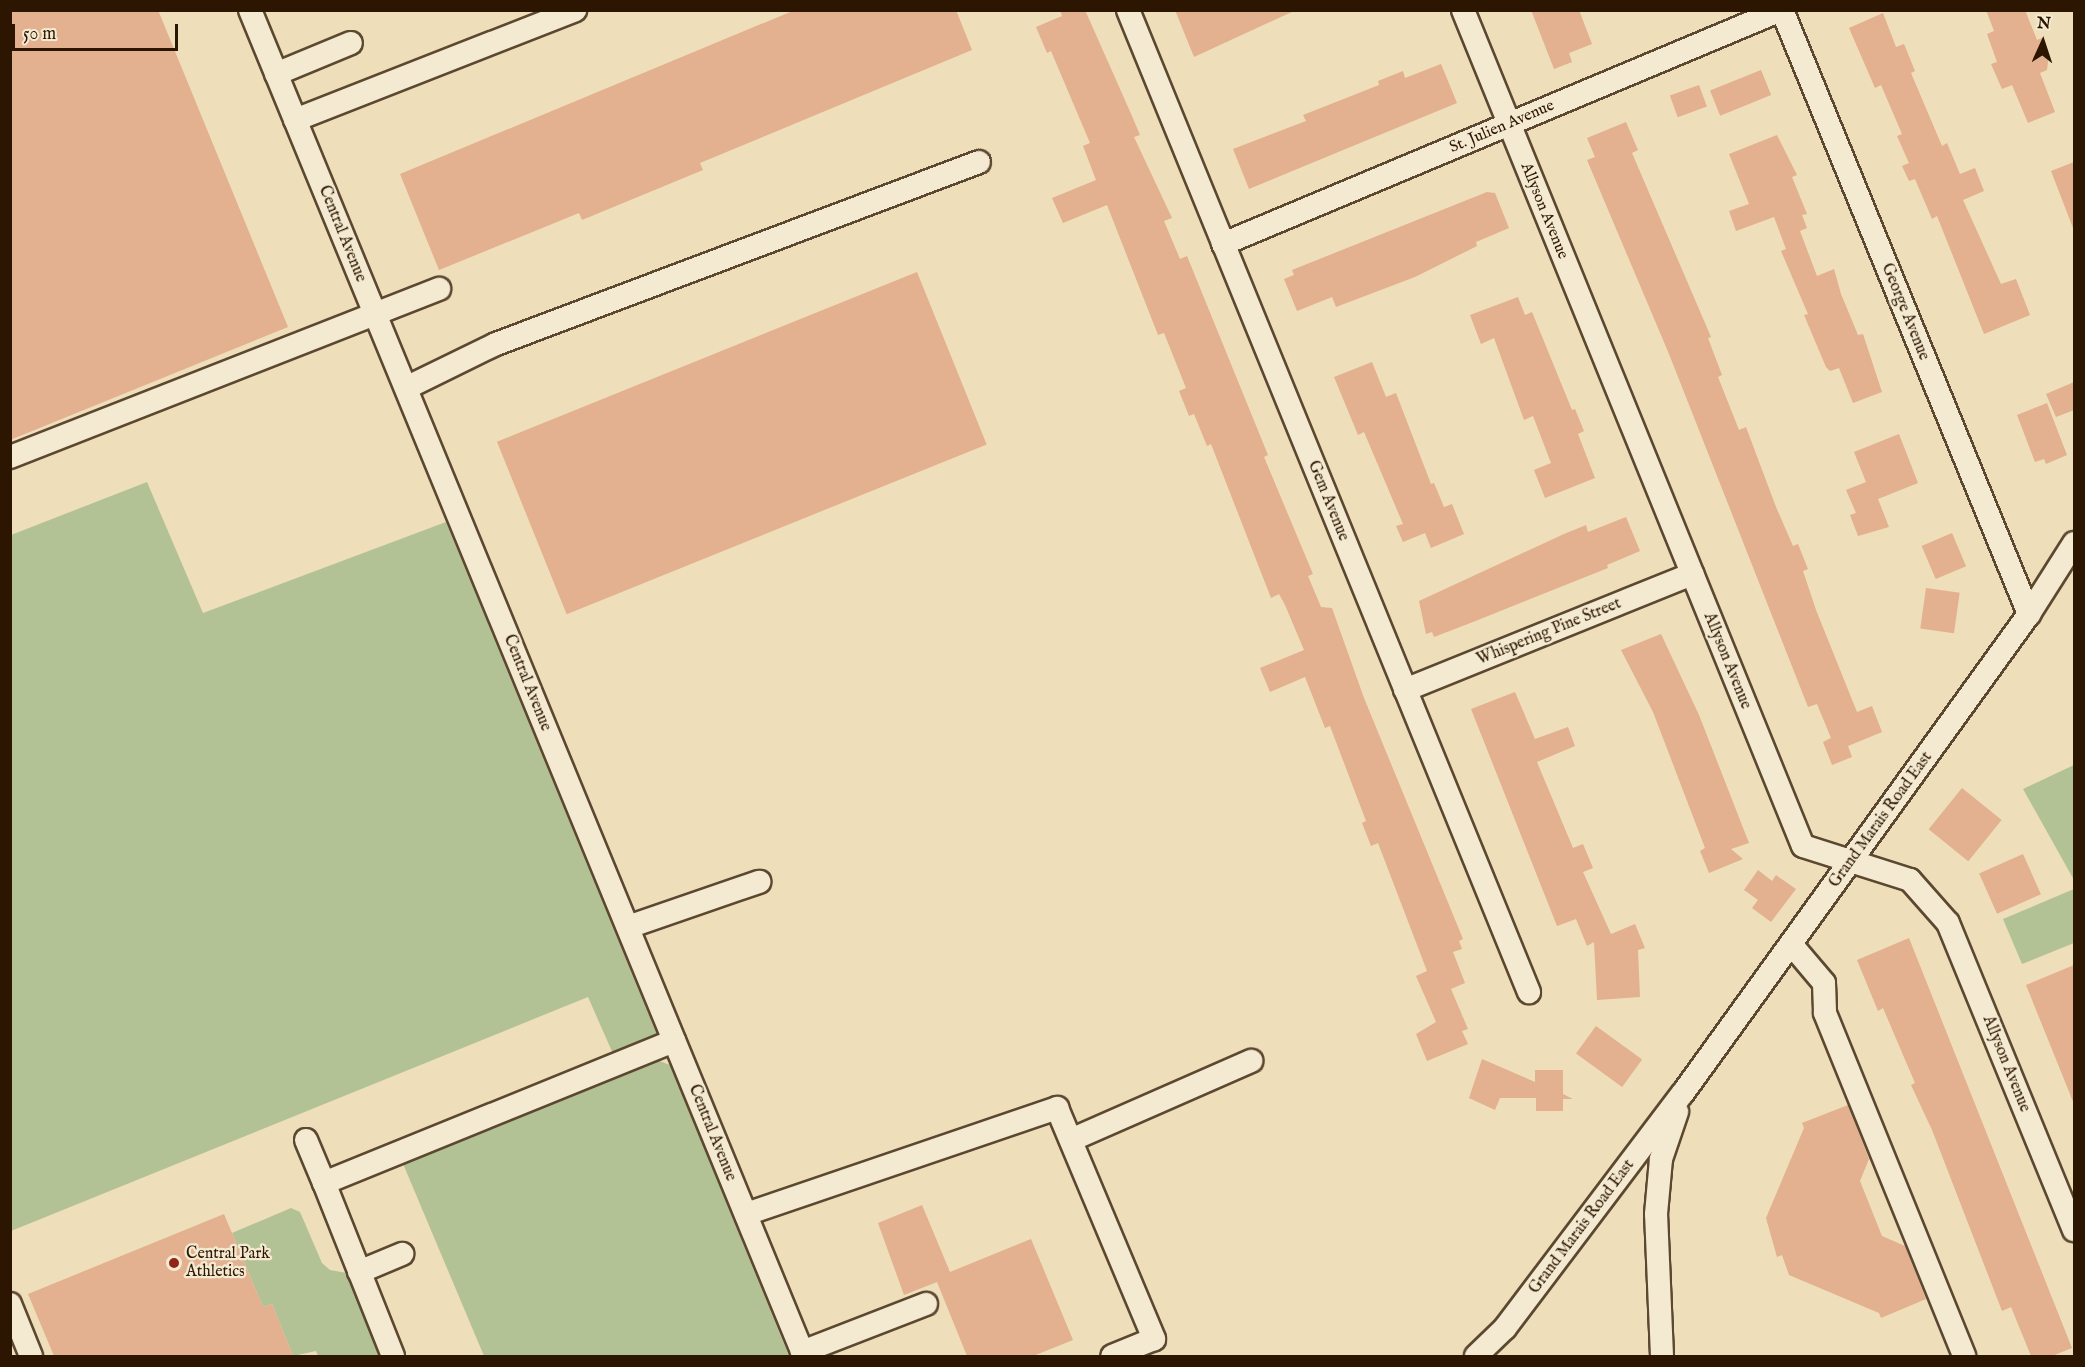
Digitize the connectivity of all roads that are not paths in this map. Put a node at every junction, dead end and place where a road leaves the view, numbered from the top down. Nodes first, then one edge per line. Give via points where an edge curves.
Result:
1 (250, 10) edge
2 (575, 10) edge
3 (1128, 10) edge
4 (1463, 10) edge
5 (1781, 10) edge
6 (351, 43) dead end
7 (276, 74) junction
8 (295, 120) junction
9 (1509, 125) junction
10 (979, 162) dead end
11 (1223, 244) junction
12 (439, 288) dead end
13 (376, 315) junction
14 (406, 388) junction
15 (10, 457) edge
16 (2074, 543) edge
17 (1692, 574) junction
18 (2029, 614) junction
19 (1405, 690) junction
20 (1850, 861) junction
21 (759, 882) dead end
22 (628, 927) junction
23 (1791, 944) junction
24 (1528, 992) dead end
25 (674, 1041) junction
26 (1251, 1061) dead end
27 (1683, 1093) junction
28 (306, 1140) dead end
29 (1071, 1140) junction
30 (324, 1183) junction
31 (746, 1214) junction
32 (2074, 1230) edge
33 (402, 1254) dead end
34 (359, 1272) junction
35 (10, 1304) edge
36 (926, 1304) dead end
37 (803, 1354) edge
38 (31, 1356) edge
39 (393, 1356) edge
40 (1112, 1356) edge
41 (1476, 1356) edge
42 (1662, 1356) edge
43 (1964, 1356) edge

1 - 7 street, Central Avenue
2 - 8 street
3 - 11 street, Gem Avenue
4 - 9 street, Allyson Avenue
5 - 9 street, St. Julien Avenue
5 - 18 street, George Avenue
6 - 7 street
7 - 8 street, Central Avenue
8 - 13 street, Central Avenue
9 - 11 street, St. Julien Avenue
9 - 17 street, Allyson Avenue
10 - 14 street via 496,344
11 - 19 street, Gem Avenue
12 - 13 street
13 - 14 street, Central Avenue
13 - 15 street
14 - 22 street, Central Avenue
16 - 18 street, Grand Marais Road East
17 - 19 street, Whispering Pine Street
17 - 20 street, Allyson Avenue via 1803,846
18 - 20 street, Grand Marais Road East
19 - 24 street, Gem Avenue
20 - 23 street, Grand Marais Road East
20 - 32 street, Allyson Avenue via 1910,880 1948,923
21 - 22 street
22 - 25 street, Central Avenue
23 - 27 street, Grand Marais Road East
23 - 43 street via 1824,983 1825,1013
25 - 30 street
25 - 31 street, Central Avenue
26 - 29 street
27 - 41 street, Grand Marais Road East via 1505,1328
27 - 42 street, Grand Marais Road East via 1661,1159 1656,1214
28 - 30 street
29 - 31 street via 1057,1108
29 - 40 street via 1154,1339
30 - 34 street
31 - 37 street, Central Avenue
33 - 34 street
34 - 39 street
35 - 38 street
36 - 37 street

